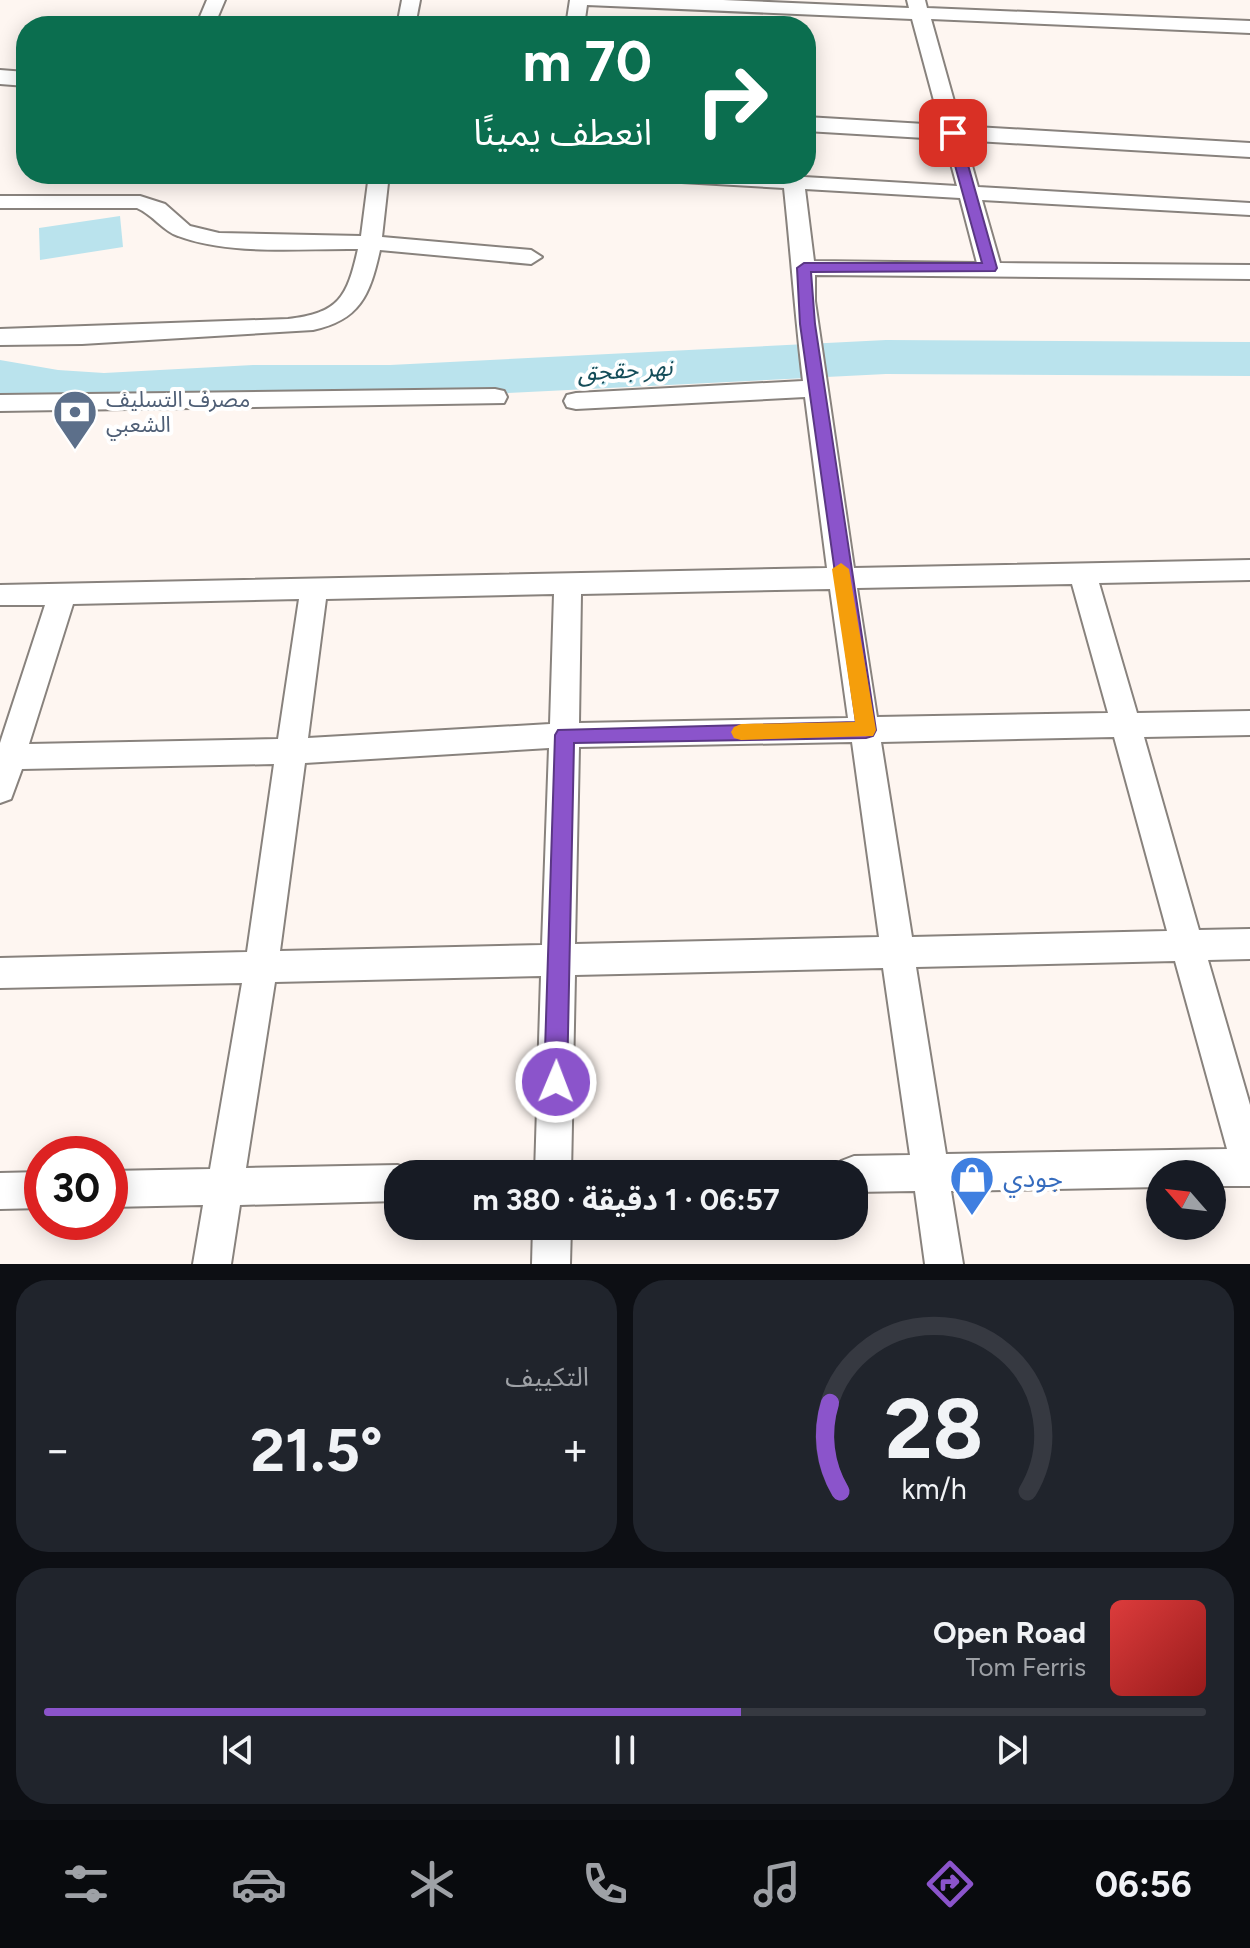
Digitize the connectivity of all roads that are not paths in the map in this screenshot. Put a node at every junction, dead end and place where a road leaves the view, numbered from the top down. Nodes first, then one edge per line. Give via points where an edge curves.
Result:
1 (590, 0) edge
2 (1104, 0) edge
3 (918, 7) edge
4 (783, 12) edge
5 (1112, 22) junction
6 (1250, 27) edge
7 (816, 125) edge
8 (953, 133) junction
9 (1250, 150) edge
10 (816, 181) edge
11 (378, 184) edge
12 (795, 184) edge
13 (969, 192) junction
14 (0, 202) edge
15 (1250, 209) edge
16 (371, 243) junction
17 (531, 257) dead end
18 (804, 268) junction
19 (990, 268) junction
20 (1250, 272) edge
21 (0, 337) edge
22 (815, 379) junction
23 (495, 397) dead end
24 (576, 401) dead end
25 (0, 403) edge
26 (1250, 570) edge
27 (1083, 574) junction
28 (842, 578) junction
29 (568, 584) junction
30 (314, 589) junction
31 (62, 594) junction
32 (0, 595) edge
33 (1250, 723) edge
34 (1126, 725) junction
35 (866, 730) junction
36 (564, 735) junction
37 (292, 751) junction
38 (5, 756) edge
39 (0, 790) edge
40 (1250, 944) edge
41 (1188, 946) junction
42 (898, 953) junction
43 (558, 960) junction
44 (261, 967) junction
45 (0, 973) edge
46 (553, 1160) edge
47 (1250, 1167) edge
48 (930, 1173) junction
49 (868, 1174) edge
50 (384, 1183) edge
51 (225, 1187) junction
52 (128, 1189) edge
53 (24, 1190) edge
54 (0, 1191) edge
55 (552, 1240) edge
56 (212, 1264) edge
57 (551, 1264) edge
58 (944, 1264) edge

1 - 4 street
2 - 5 street
3 - 4 street
3 - 5 street
3 - 8 street
5 - 6 street
7 - 8 street
8 - 9 street
8 - 13 street
10 - 13 street
11 - 16 street
12 - 18 street
13 - 15 street
13 - 19 street
14 - 16 street via 140,202 199,237
16 - 17 street
16 - 21 street via 355,295 340,314 319,322
18 - 19 street
18 - 22 street
19 - 20 street
22 - 24 street
22 - 28 street
23 - 25 street
26 - 27 street
27 - 28 street
27 - 34 street
28 - 29 street
28 - 35 street
29 - 30 street
29 - 36 street
30 - 31 street
30 - 37 street
31 - 32 street
31 - 38 street
33 - 34 street
34 - 35 street
34 - 41 street
35 - 36 street
35 - 42 street
36 - 37 street
36 - 43 street
37 - 38 street
37 - 44 street
38 - 39 street
40 - 41 street
41 - 42 street
41 - 47 street
42 - 43 street
42 - 48 street
43 - 44 street
43 - 46 street
44 - 45 street
44 - 51 street
47 - 48 street
48 - 49 street
48 - 58 street
50 - 51 street
51 - 52 street
51 - 56 street
53 - 54 street
55 - 57 street

